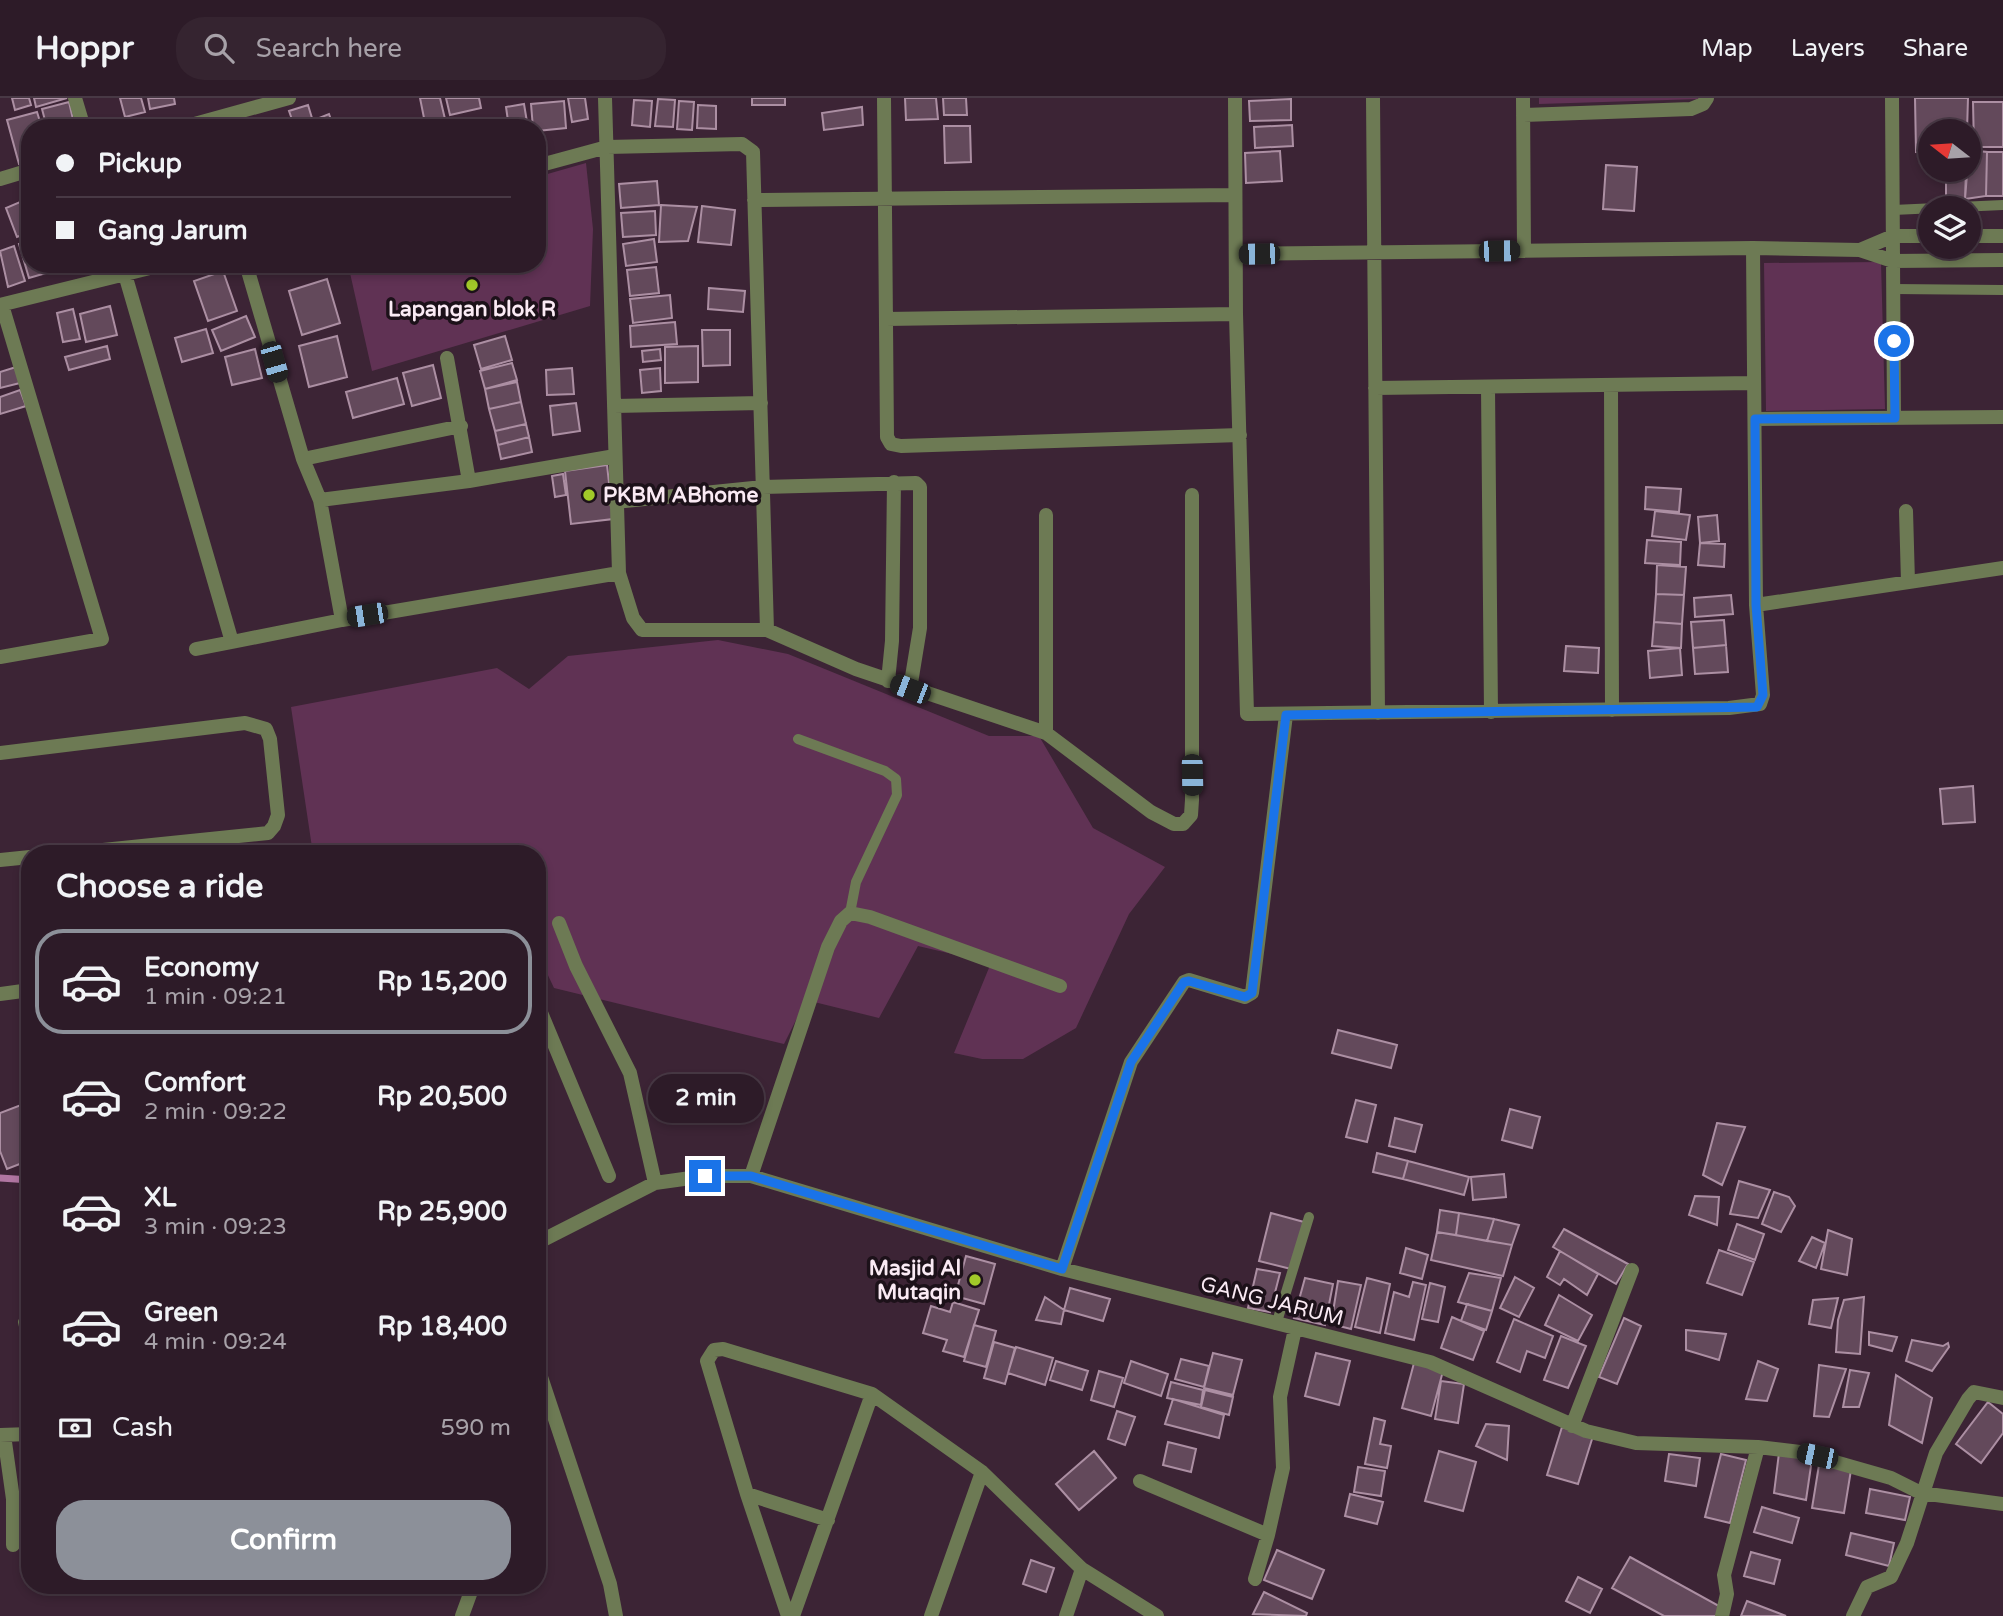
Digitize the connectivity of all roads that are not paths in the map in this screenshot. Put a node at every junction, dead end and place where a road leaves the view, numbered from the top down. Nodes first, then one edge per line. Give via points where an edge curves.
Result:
1 (75, 98) edge
2 (289, 98) edge
3 (605, 98) edge
4 (884, 98) edge
5 (1235, 98) edge
6 (1373, 98) edge
7 (1523, 98) edge
8 (1707, 98) edge
9 (1892, 98) edge
10 (1523, 115) junction
11 (81, 119) edge
12 (213, 119) edge
13 (607, 147) junction
14 (546, 164) edge
15 (21, 173) edge
16 (0, 179) edge
17 (1235, 195) junction
18 (885, 198) junction
19 (754, 200) junction
20 (2003, 205) edge
21 (1893, 210) junction
22 (1893, 236) junction
23 (1918, 236) edge
24 (1981, 236) edge
25 (2003, 236) edge
26 (1753, 248) junction
27 (1860, 250) junction
28 (1524, 251) junction
29 (1374, 253) junction
30 (1236, 254) junction
31 (1893, 261) junction
32 (2003, 261) edge
33 (109, 273) edge
34 (124, 273) edge
35 (249, 273) edge
36 (1893, 289) junction
37 (2003, 290) edge
38 (1, 305) edge
39 (1236, 314) junction
40 (886, 318) junction
41 (447, 358) dead end
42 (1755, 383) junction
43 (1611, 387) junction
44 (1375, 388) junction
45 (1488, 388) junction
46 (761, 403) junction
47 (614, 406) junction
48 (2003, 417) edge
49 (1895, 418) junction
50 (1755, 419) junction
51 (461, 426) junction
52 (1240, 435) junction
53 (615, 456) junction
54 (303, 459) junction
55 (469, 481) junction
56 (894, 482) junction
57 (763, 487) junction
58 (1192, 495) dead end
59 (320, 500) junction
60 (615, 502) junction
61 (1906, 511) dead end
62 (1046, 515) dead end
63 (2003, 568) edge
64 (619, 573) junction
65 (1908, 582) junction
66 (1756, 605) junction
67 (342, 620) junction
68 (767, 630) junction
69 (232, 642) junction
70 (197, 649) dead end
71 (0, 657) edge
72 (888, 681) junction
73 (910, 689) junction
74 (1612, 710) junction
75 (1491, 712) junction
76 (1378, 713) junction
77 (1286, 715) junction
78 (1046, 733) junction
79 (798, 739) dead end
80 (0, 753) edge
81 (151, 845) edge
82 (21, 858) edge
83 (0, 860) edge
84 (850, 913) junction
85 (559, 923) dead end
86 (1060, 986) dead end
87 (21, 991) edge
88 (0, 994) edge
89 (546, 1025) edge
90 (609, 1176) dead end
91 (751, 1176) junction
92 (655, 1183) junction
93 (1309, 1217) dead end
94 (546, 1238) edge
95 (1062, 1269) junction
96 (1632, 1270) dead end
97 (1276, 1325) junction
98 (1295, 1329) junction
99 (546, 1392) edge
100 (872, 1394) junction
101 (2003, 1398) edge
102 (1573, 1426) junction
103 (21, 1434) edge
104 (2, 1435) edge
105 (1758, 1447) junction
106 (982, 1472) junction
107 (1140, 1481) dead end
108 (1921, 1493) junction
109 (747, 1494) junction
110 (2003, 1504) edge
111 (828, 1520) junction
112 (1268, 1535) junction
113 (13, 1545) dead end
114 (1082, 1569) junction
115 (1255, 1579) dead end
116 (470, 1594) edge
117 (462, 1616) edge
118 (616, 1616) edge
119 (791, 1616) edge
120 (931, 1616) edge
121 (1066, 1616) edge
122 (1157, 1616) edge
123 (1722, 1616) edge
124 (1853, 1616) edge

1 - 11 street
2 - 12 street
3 - 13 street
4 - 18 street
5 - 17 street
6 - 29 street
7 - 10 street
8 - 10 street via 1691,109
9 - 21 street
10 - 28 street
13 - 14 street
13 - 19 street via 742,144 753,152
13 - 47 street
15 - 16 street
17 - 18 street
17 - 30 street
18 - 19 street
18 - 40 street
19 - 46 street
20 - 21 lane
21 - 22 street
22 - 23 street
22 - 27 street
22 - 31 street
24 - 25 street
26 - 27 street
26 - 28 street
26 - 42 street
27 - 31 street
28 - 29 street
29 - 30 street
29 - 44 street
30 - 39 street
31 - 32 street
31 - 36 street
33 - 38 street
34 - 69 street
35 - 54 street
36 - 37 lane
36 - 49 street
38 - 71 street via 102,639
39 - 40 street
39 - 52 street
40 - 52 street via 887,437 891,444
41 - 51 street
42 - 43 street
42 - 50 street
43 - 45 street
43 - 74 street
44 - 45 street
44 - 76 street
45 - 75 street
46 - 47 street
46 - 57 street
47 - 53 street
48 - 49 street
49 - 50 street
50 - 66 street
51 - 54 street
51 - 55 street
52 - 77 street via 1247,713
53 - 55 street
53 - 60 street
54 - 59 street
55 - 59 street
56 - 57 street
56 - 72 street
56 - 73 street via 913,482 920,487 920,628
57 - 60 street
57 - 68 street
58 - 78 street via 1192,800 1188,820 1174,824 1162,820
59 - 67 street
60 - 64 street
61 - 65 street
62 - 78 street
63 - 65 street
64 - 67 street
64 - 68 street via 633,618 642,629
65 - 66 street
66 - 74 street via 1763,695 1757,707
67 - 69 street
68 - 72 street
69 - 70 street
72 - 73 street
73 - 78 street
74 - 75 street
75 - 76 street
76 - 77 street
77 - 95 street via 1252,993 1245,997 1184,982 1131,1062
79 - 84 lane via 896,779 897,794 856,882
80 - 81 street via 245,723 266,729 278,815 268,833
82 - 83 street
84 - 86 street
84 - 91 street via 828,947
85 - 92 street via 630,1073
87 - 88 street
89 - 90 street
91 - 92 street, GANG JARUM
91 - 95 street, GANG JARUM
92 - 94 street, GANG JARUM
93 - 97 lane
95 - 97 street, GANG JARUM
96 - 102 street
97 - 98 street, GANG JARUM
98 - 102 street, GANG JARUM via 1430,1362
98 - 112 street via 1280,1397 1283,1468
99 - 118 street via 610,1584
100 - 106 street
100 - 109 street via 714,1350 707,1361
100 - 111 street
101 - 108 street via 1974,1392 1936,1453
102 - 105 street, GANG JARUM via 1636,1443
103 - 104 street
104 - 113 street via 13,1499
105 - 108 street, GANG JARUM via 1835,1460
105 - 123 street via 1724,1575 1727,1594
106 - 114 street
106 - 120 street
107 - 112 street
108 - 110 street, GANG JARUM
108 - 124 street via 1891,1577 1867,1587
109 - 111 street
109 - 119 street
111 - 119 street
112 - 115 street
114 - 121 street
114 - 122 street
116 - 117 street

